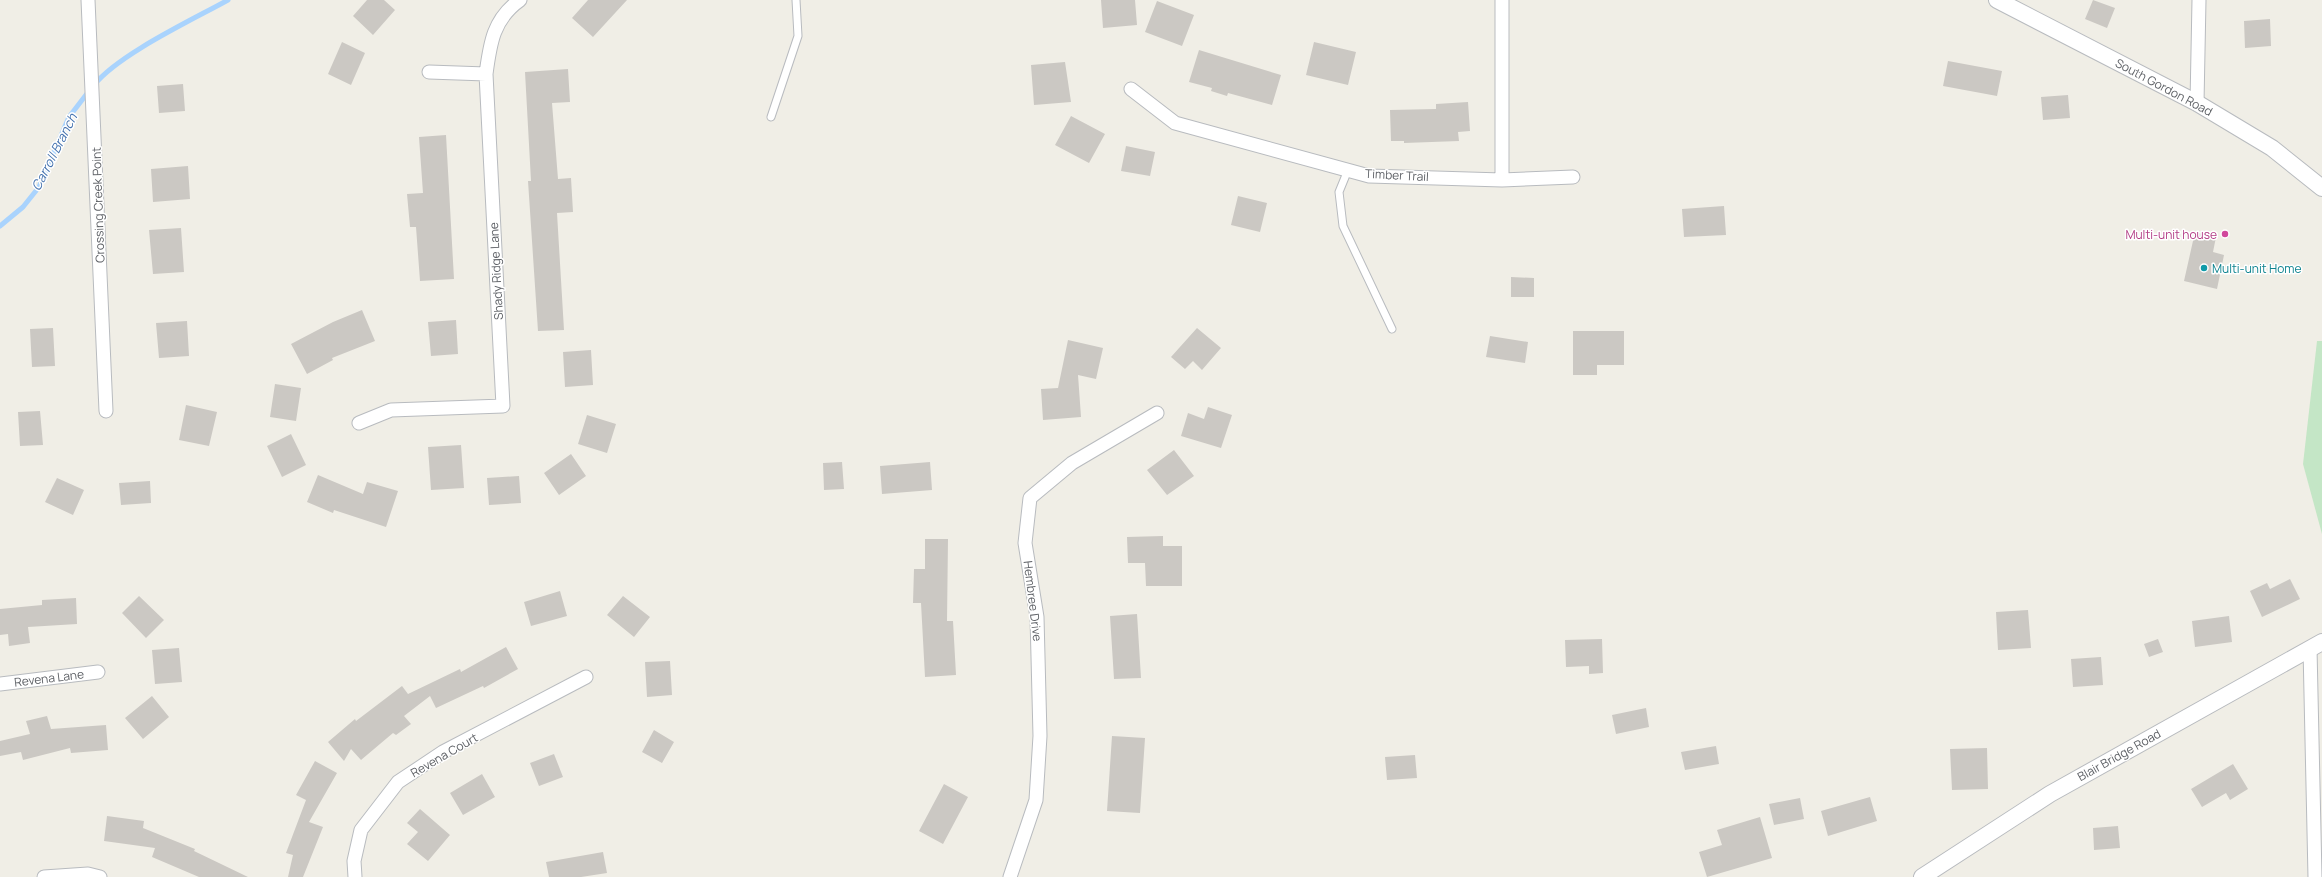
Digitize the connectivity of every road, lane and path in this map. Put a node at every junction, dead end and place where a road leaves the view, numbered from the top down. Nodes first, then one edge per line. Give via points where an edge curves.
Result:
1 (88, 0) edge
2 (520, 0) edge
3 (796, 0) edge
4 (1502, 0) edge
5 (1997, 0) edge
6 (2199, 0) edge
7 (429, 72) dead end
8 (486, 74) junction
9 (1131, 89) dead end
10 (2197, 103) junction
11 (771, 117) dead end
12 (1348, 170) junction
13 (1573, 177) dead end
14 (1502, 180) junction
15 (2322, 188) edge
16 (1392, 329) dead end
17 (106, 411) dead end
18 (1157, 413) dead end
19 (359, 423) dead end
20 (2316, 645) edge
21 (98, 672) dead end
22 (586, 677) dead end
23 (0, 684) edge
24 (44, 877) edge
25 (100, 877) edge
26 (355, 877) edge
27 (1010, 877) edge
28 (1922, 877) edge
29 (2315, 877) edge

1 - 17 street, Crossing Creek Point
2 - 8 street, Shady Ridge Lane via 501,19 490,38
3 - 11 lane via 798,36
4 - 14 street
5 - 10 street, South Gordon Road
6 - 10 street
7 - 8 street
8 - 19 street, Shady Ridge Lane via 503,406 391,410
9 - 12 street, Timber Trail via 1175,123
10 - 15 street, South Gordon Road via 2272,148
12 - 14 street, Timber Trail via 1369,176
12 - 16 lane via 1339,192 1343,226
13 - 14 street, Timber Trail
18 - 27 street, Hembree Drive via 1072,463 1030,498 1025,543 1037,617 1040,736 1036,800
20 - 28 street, Blair Bridge Road via 2050,794
20 - 29 street
21 - 23 street, Revena Lane
22 - 26 street, Revena Court via 443,752 398,782 361,830 354,861
24 - 25 street via 88,874

